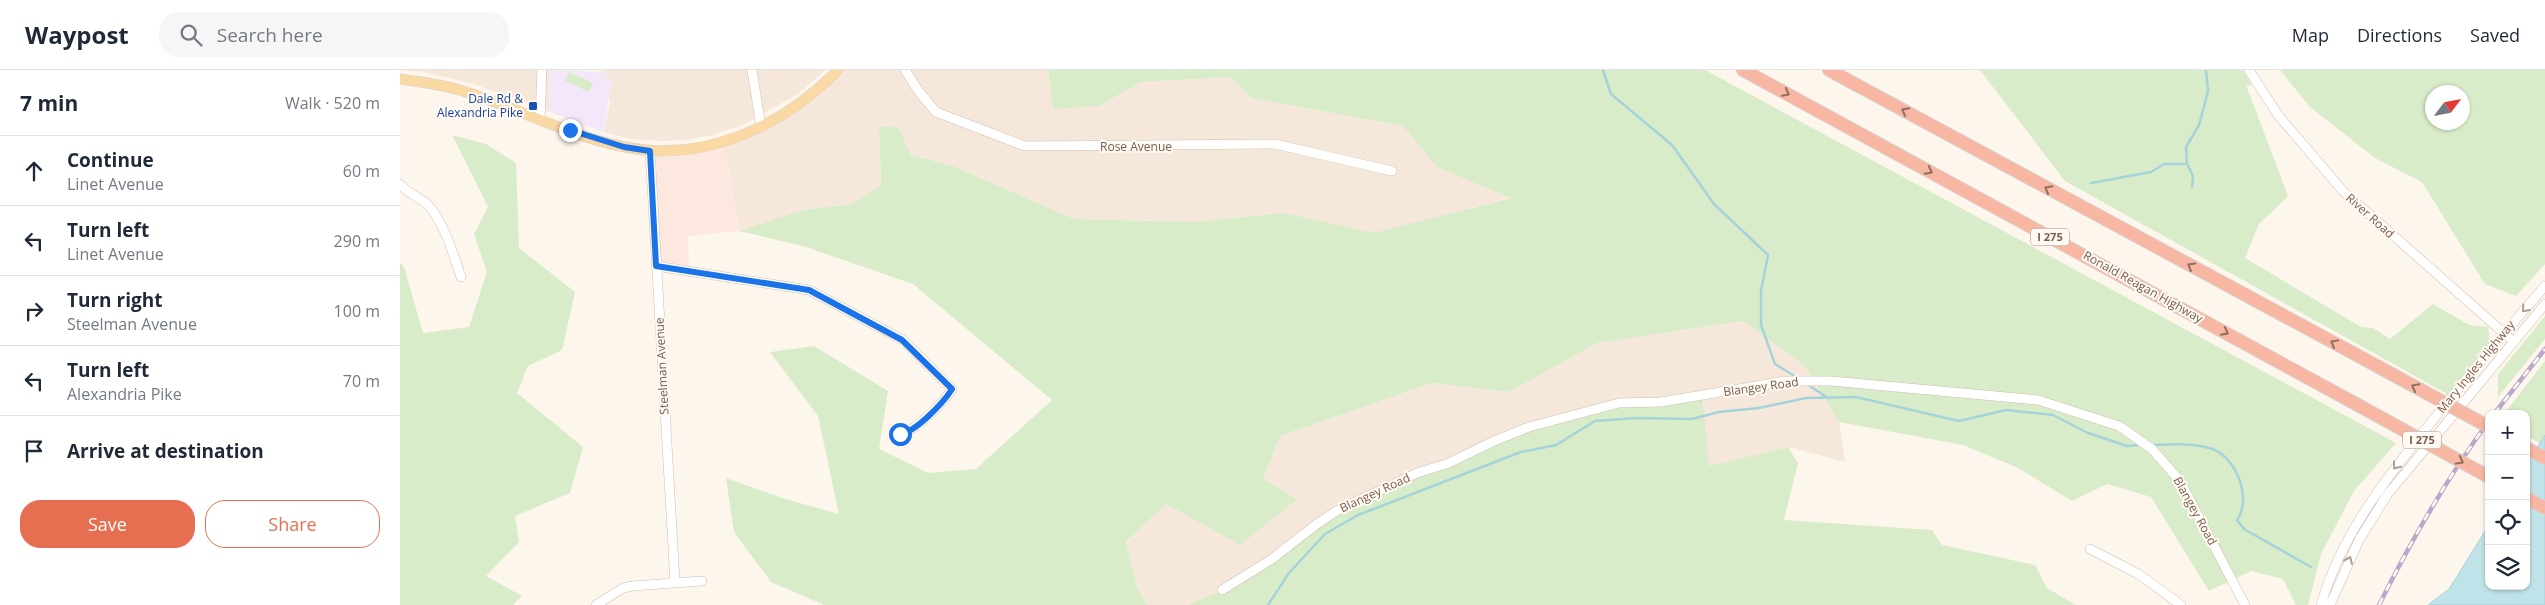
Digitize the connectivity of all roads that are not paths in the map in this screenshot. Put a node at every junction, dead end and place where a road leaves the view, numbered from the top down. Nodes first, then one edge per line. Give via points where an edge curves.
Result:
1 (542, 70) edge
2 (752, 70) edge
3 (838, 70) edge
4 (905, 70) edge
5 (1743, 70) edge
6 (1829, 70) edge
7 (2249, 70) edge
8 (400, 79) edge
9 (540, 119) junction
10 (761, 127) junction
11 (650, 151) junction
12 (1392, 172) dead end
13 (400, 184) edge
14 (656, 266) junction
15 (461, 277) dead end
16 (2545, 286) edge
17 (2545, 304) edge
18 (2504, 332) junction
19 (2514, 342) junction
20 (2485, 425) edge
21 (900, 434) dead end
22 (2530, 450) edge
23 (2545, 458) edge
24 (2485, 475) edge
25 (2530, 500) edge
26 (2545, 508) edge
27 (2090, 550) dead end
28 (702, 581) dead end
29 (675, 582) junction
30 (1222, 590) dead end
31 (596, 605) edge
32 (2181, 605) edge
33 (2245, 605) edge
34 (2321, 605) edge
35 (2330, 605) edge

1 - 9 street
2 - 10 street
3 - 10 main road via 802,102
4 - 12 street, Rose Avenue via 936,112 1025,146 1275,144
5 -> 24 highway, Ronald Reagan Highway / I 275, bridge
20 -> 6 highway, bridge
7 - 18 street, River Road via 2278,115 2343,191
8 - 9 main road via 455,88
9 - 11 main road via 593,138
10 - 11 main road via 699,148
11 - 14 street, Steelman Avenue
13 - 15 street via 429,207 447,239
14 - 21 street via 809,290 902,340 952,389 915,428
14 - 29 street, Steelman Avenue
16 -> 18 street, Mary Ingles Highway
17 - 19 street, Mary Ingles Highway
18 - 19 street, River Road
18 -> 34 street, Mary Ingles Highway via 2364,510 2332,570
35 -> 19 street, Mary Ingles Highway via 2359,540 2386,495
22 - 23 highway
25 - 26 highway
27 - 32 street via 2140,575
28 - 29 street
29 - 31 street via 622,588
30 - 33 street, Blangey Road via 1272,559 1338,510 1530,428 1609,405 1661,402 1802,381 2023,398 2076,410 2120,426 2152,449 2180,481

